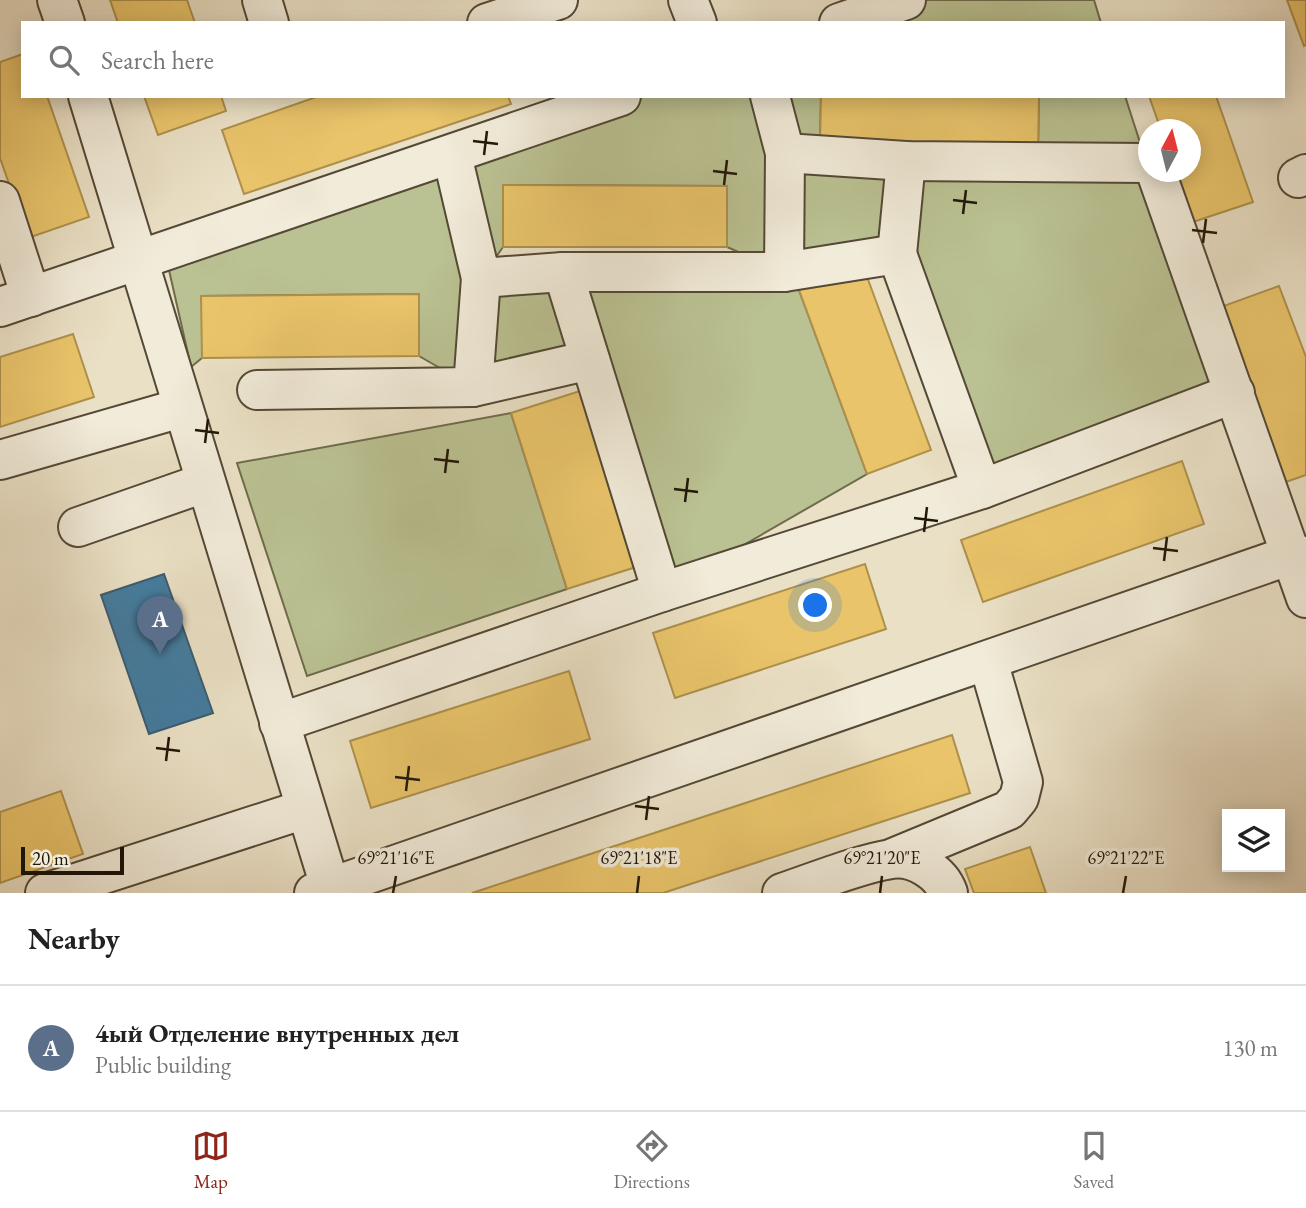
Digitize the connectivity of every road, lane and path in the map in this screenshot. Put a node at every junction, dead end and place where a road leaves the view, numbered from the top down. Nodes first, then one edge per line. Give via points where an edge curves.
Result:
1 (57, 0) edge
2 (262, 0) edge
3 (476, 0) edge
4 (688, 0) edge
5 (832, 0) edge
6 (906, 0) edge
7 (543, 10) edge
8 (64, 21) edge
9 (268, 21) edge
10 (485, 21) edge
11 (495, 21) edge
12 (696, 21) edge
13 (840, 21) edge
14 (843, 21) edge
15 (89, 98) edge
16 (610, 98) edge
17 (771, 98) edge
18 (564, 106) edge
19 (785, 153) junction
20 (452, 155) junction
21 (906, 161) junction
22 (1138, 163) edge
23 (1160, 182) edge
24 (0, 201) edge
25 (897, 254) junction
26 (139, 262) junction
27 (563, 272) junction
28 (784, 272) junction
29 (481, 278) junction
30 (16, 302) edge
31 (590, 360) junction
32 (473, 387) junction
33 (257, 390) dead end
34 (1235, 393) junction
35 (181, 408) junction
36 (0, 460) edge
37 (204, 483) junction
38 (982, 489) junction
39 (78, 527) dead end
40 (1298, 555) edge
41 (662, 592) junction
42 (1306, 598) edge
43 (988, 662) junction
44 (279, 723) junction
45 (305, 809) junction
46 (893, 858) junction
47 (325, 891) edge
48 (45, 893) edge
49 (782, 893) edge
50 (948, 893) edge

1 - 8 street
2 - 9 street
3 - 10 street
4 - 12 street
5 - 13 street
6 - 14 street
7 - 11 street
15 - 26 street
16 - 18 street
17 - 19 street
18 - 20 street
19 - 21 street
19 - 28 street
20 - 26 street
20 - 29 street
21 - 22 street
21 - 25 street
23 - 34 street
24 - 30 street
25 - 28 street
25 - 38 street
26 - 30 street
26 - 35 street
27 - 28 street
27 - 29 street
27 - 31 street
29 - 32 street
31 - 32 street
31 - 41 street
32 - 33 street
34 - 38 street
34 - 40 street
35 - 36 street
35 - 37 street
37 - 39 street
37 - 44 street
38 - 41 street
40 - 42 street
40 - 43 street
41 - 44 street
43 - 46 street via 1023,782 1019,798 1009,810
43 - 47 street
44 - 45 street
45 - 47 street
45 - 48 street
46 - 49 street
46 - 50 street via 923,864 945,883

